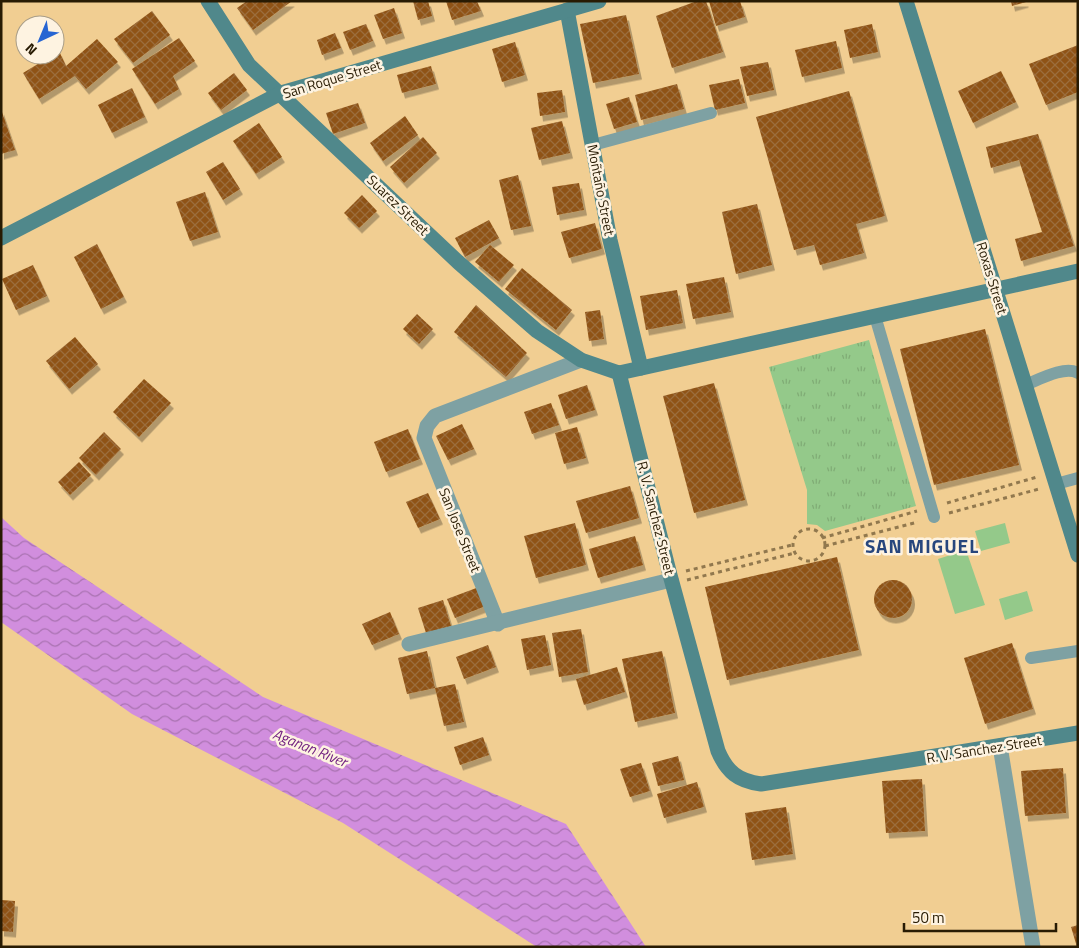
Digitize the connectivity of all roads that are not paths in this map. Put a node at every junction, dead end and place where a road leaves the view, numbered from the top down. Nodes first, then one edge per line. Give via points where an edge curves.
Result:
1 (208, 1) edge
2 (599, 1) edge
3 (906, 1) edge
4 (567, 10) junction
5 (281, 93) junction
6 (711, 113) dead end
7 (592, 145) junction
8 (1, 238) edge
9 (1078, 270) edge
10 (995, 289) junction
11 (876, 316) junction
12 (581, 360) junction
13 (641, 368) junction
14 (619, 372) junction
15 (1078, 373) edge
16 (1025, 385) junction
17 (1078, 478) edge
18 (1056, 484) junction
19 (934, 517) dead end
20 (1078, 555) edge
21 (671, 580) junction
22 (498, 624) junction
23 (409, 644) dead end
24 (1078, 651) edge
25 (1031, 658) dead end
26 (1078, 733) edge
27 (1000, 746) junction
28 (1033, 947) edge

1 - 5 street, Suarez Street via 249,65
2 - 4 street, San Roque Street
3 - 10 street, Roxas Street
4 - 5 street, San Roque Street
4 - 7 street, Moñtaño Street
5 - 8 street, San Roque Street
5 - 12 street, Suarez Street via 458,262 537,331
6 - 7 lane
7 - 13 street, Moñtaño Street via 619,281
9 - 10 street
10 - 11 street
10 - 16 street, Roxas Street
11 - 13 street
11 - 19 lane
12 - 14 street, Suarez Street
12 - 22 street, San Jose Street via 435,416 425,432 424,438
13 - 14 street
14 - 21 street, R. V. Sanchez Street
15 - 16 lane via 1063,371
16 - 18 street, Roxas Street
17 - 18 lane
18 - 20 street, Roxas Street
21 - 22 street
21 - 27 street, R. V. Sanchez Street via 718,751 738,779 761,784
22 - 23 street
24 - 25 lane
26 - 27 street, R. V. Sanchez Street
27 - 28 street

